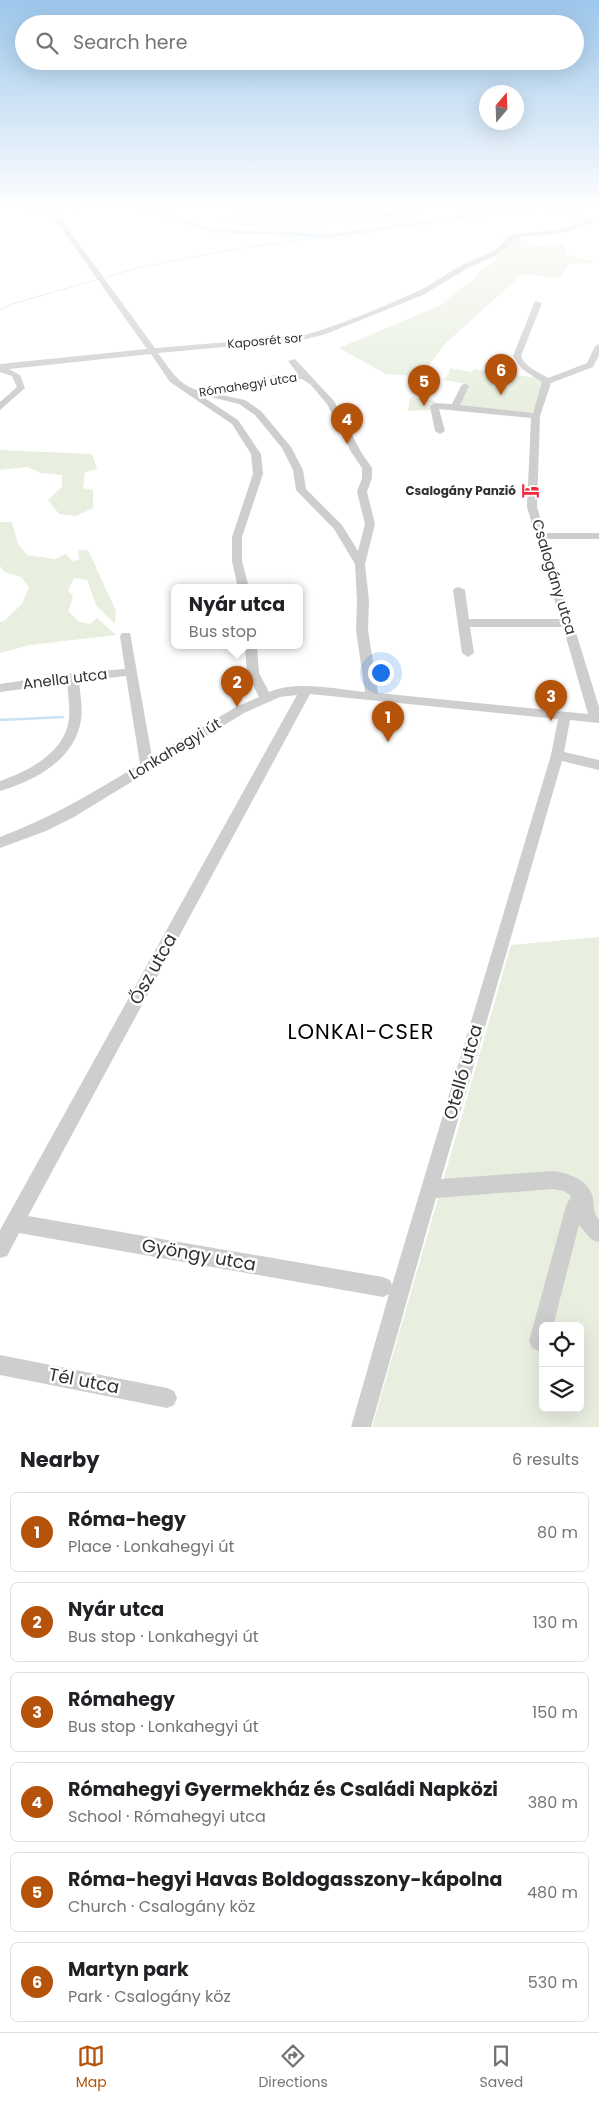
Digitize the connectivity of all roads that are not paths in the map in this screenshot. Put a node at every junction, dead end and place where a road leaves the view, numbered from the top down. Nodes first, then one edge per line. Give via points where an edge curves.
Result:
1 (99, 274) edge
2 (452, 274) edge
3 (538, 303) dead end
4 (599, 346) edge
5 (153, 352) junction
6 (292, 361) dead end
7 (0, 368) edge
8 (304, 376) junction
9 (547, 381) junction
10 (465, 386) dead end
11 (192, 394) junction
12 (203, 394) junction
13 (0, 406) edge
14 (455, 407) junction
15 (536, 416) junction
16 (440, 431) dead end
17 (542, 536) junction
18 (599, 536) edge
19 (360, 564) junction
20 (241, 584) edge
21 (459, 590) dead end
22 (465, 623) junction
23 (568, 623) junction
24 (126, 636) dead end
25 (251, 649) edge
26 (468, 653) dead end
27 (130, 672) junction
28 (73, 677) junction
29 (0, 688) edge
30 (306, 690) junction
31 (265, 697) junction
32 (372, 697) junction
33 (565, 716) junction
34 (597, 718) edge
35 (557, 755) junction
36 (599, 765) edge
37 (147, 766) junction
38 (0, 786) edge
39 (0, 843) edge
40 (428, 1188) junction
41 (583, 1196) junction
42 (14, 1223) junction
43 (599, 1233) edge
44 (0, 1249) edge
45 (383, 1287) dead end
46 (544, 1322) edge
47 (0, 1366) edge
48 (167, 1398) dead end
49 (361, 1427) edge

1 - 5 street
2 - 5 street, Kaposrét sor via 420,293 323,332 279,341
3 - 9 street via 517,356 522,365
4 - 9 street via 590,365
5 - 7 street, Kaposrét sor
5 - 11 street via 173,380
6 - 8 street, Rómahegyi utca
7 - 13 street via 14,372 21,384 17,393
8 - 12 street, Rómahegyi utca via 275,378
8 - 19 street, Rómahegyi utca via 314,382 331,403 367,468 362,492 370,524
9 - 15 street, Csalogány utca
10 - 14 street
11 - 12 street, Rómahegyi utca
11 - 20 street via 235,422 256,454 258,474 237,537
12 - 19 street via 242,402 264,420 294,462 301,490 338,527
14 - 15 street
14 - 16 street via 434,406
15 - 17 street, Csalogány utca via 532,507
17 - 18 street
17 - 23 street, Csalogány utca
19 - 32 street, Rómahegyi utca via 364,601 362,630
21 - 22 street
22 - 23 street
22 - 26 street
23 - 34 street, Csalogány utca
24 - 27 street
25 - 31 street via 253,673
27 - 28 street, Anella utca
27 - 37 street
28 - 29 street, Anella utca
28 - 38 street via 75,720 69,738 50,761 36,771
30 - 31 street, Lonkahegyi út
30 - 32 street, Lonkahegyi út
30 - 42 street, Ősz utca
31 - 37 street, Lonkahegyi út
32 - 33 street, Lonkahegyi út
33 - 34 street, Lonkahegyi út
33 - 35 street, Otelló utca
35 - 36 street
35 - 40 street, Otelló utca
37 - 39 street, Lonkahegyi út via 69,813
40 - 41 street via 553,1180 575,1186
40 - 49 street, Otelló utca
41 - 43 street via 587,1221
41 - 46 street via 575,1206
42 - 44 street, Ősz utca
42 - 45 street, Gyöngy utca
47 - 48 street, Tél utca

